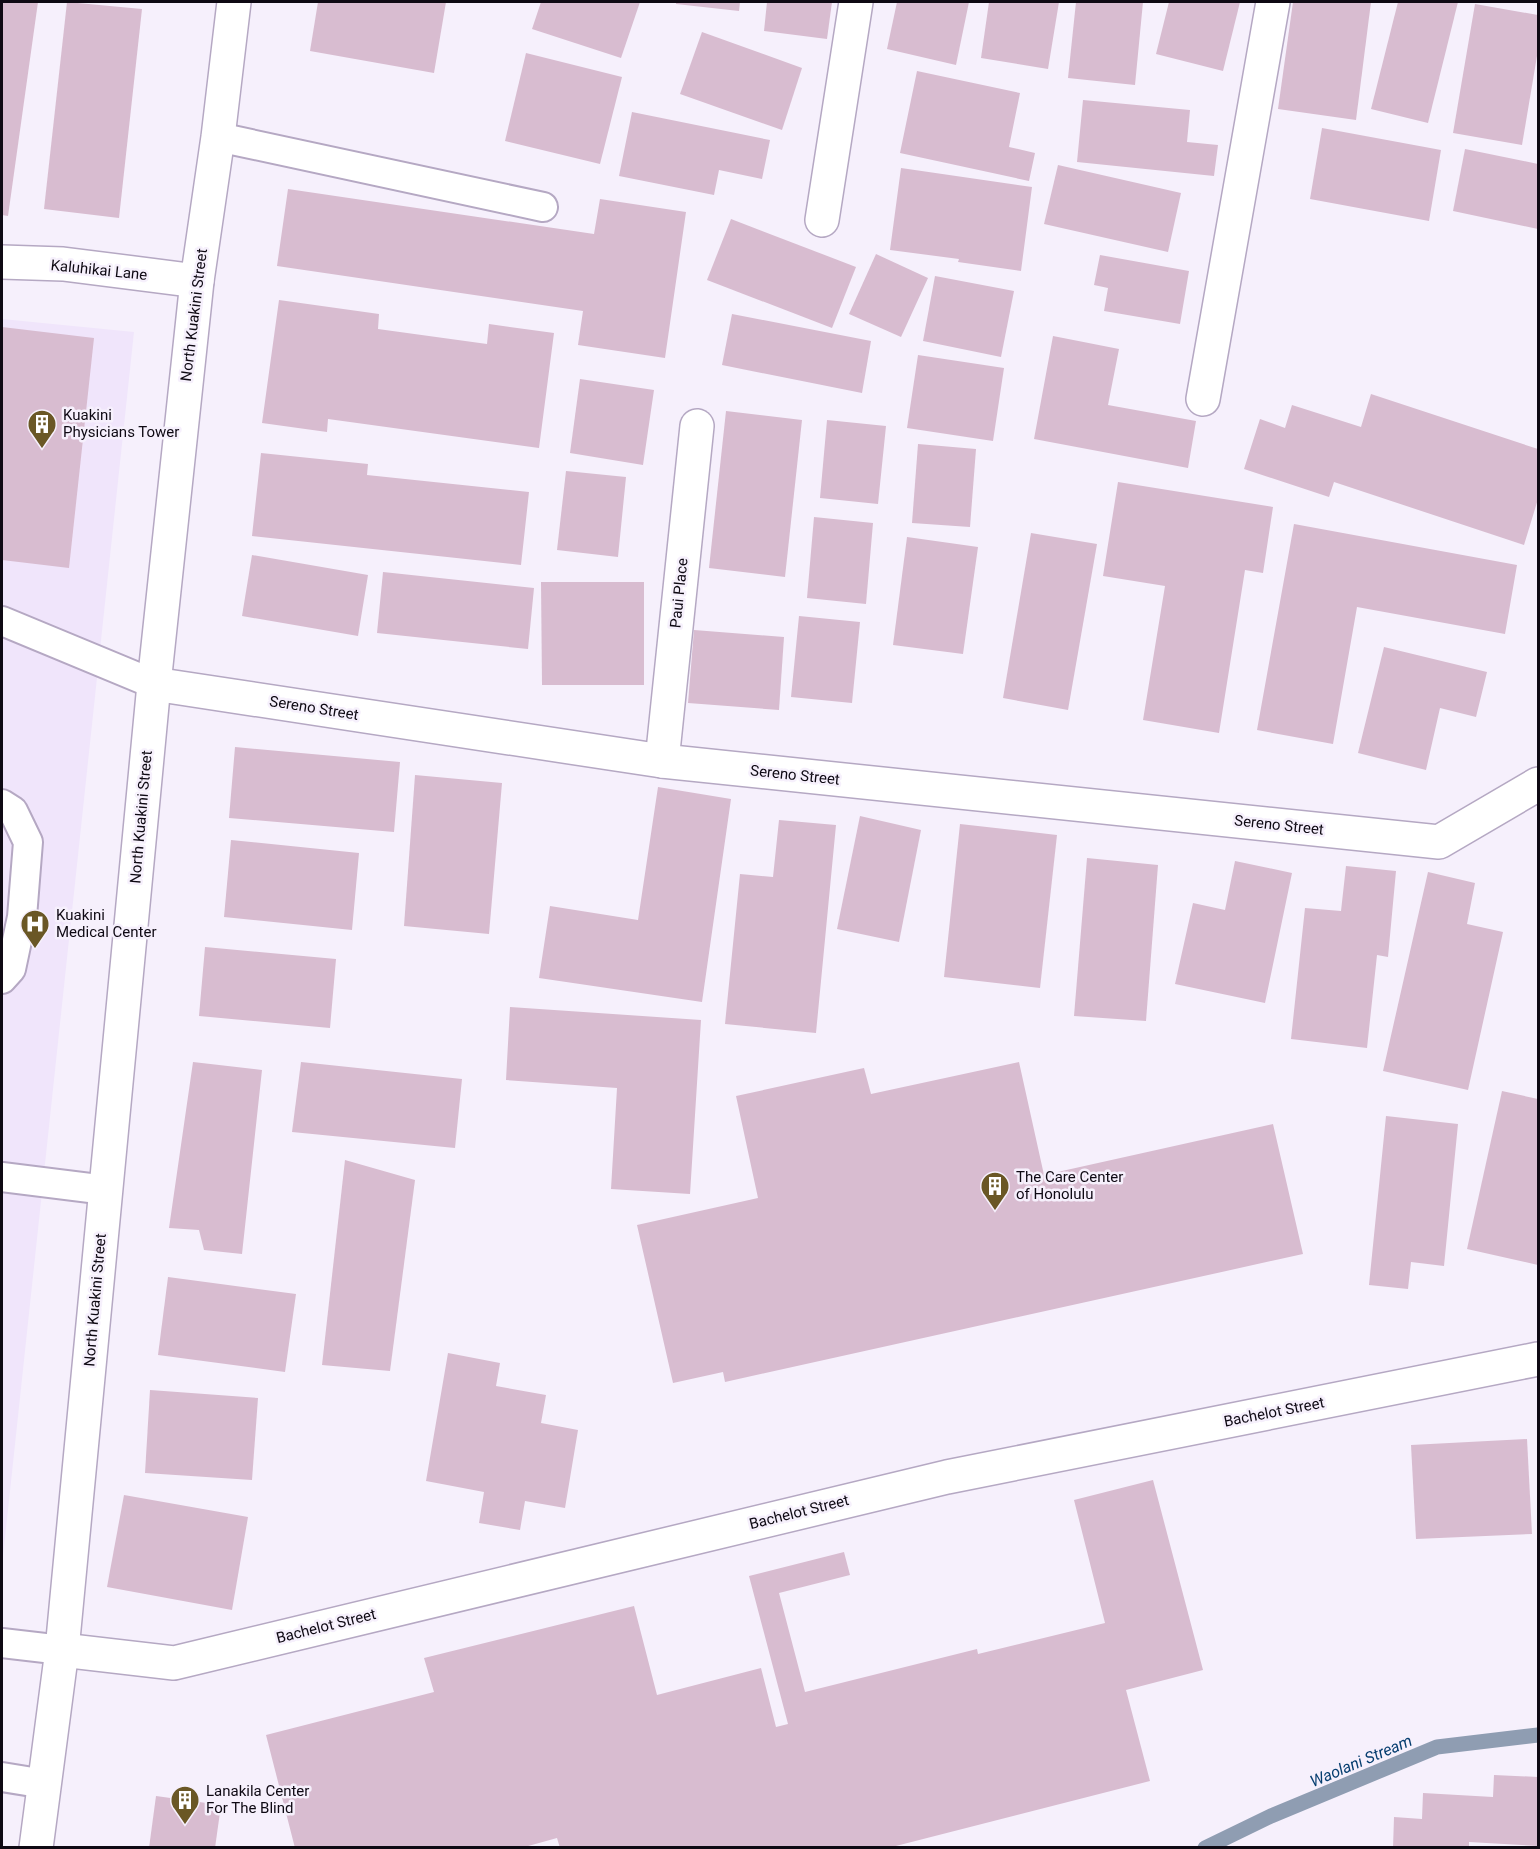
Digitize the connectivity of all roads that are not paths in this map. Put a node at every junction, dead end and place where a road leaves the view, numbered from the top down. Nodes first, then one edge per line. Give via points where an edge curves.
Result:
1 (234, 2) edge
2 (856, 2) edge
3 (1273, 2) edge
4 (218, 137) junction
5 (543, 207) dead end
6 (822, 220) dead end
7 (2, 262) edge
8 (197, 281) junction
9 (1203, 399) dead end
10 (697, 426) dead end
11 (2, 621) edge
12 (154, 684) junction
13 (662, 760) junction
14 (1539, 784) edge
15 (2, 804) edge
16 (2, 979) edge
17 (2, 1176) edge
18 (106, 1190) junction
19 (1539, 1359) edge
20 (2, 1643) edge
21 (62, 1650) junction
22 (2, 1778) edge
23 (45, 1784) junction
24 (36, 1848) edge

1 - 4 street, North Kuakini Street
2 - 6 street
3 - 9 street
4 - 5 lane
4 - 8 street, North Kuakini Street
7 - 8 street, Kaluhikai Lane via 63,264
8 - 12 street, North Kuakini Street
10 - 13 street, Paui Place
11 - 12 lane
12 - 13 street, Sereno Street
12 - 18 street, North Kuakini Street
13 - 14 street, Sereno Street via 1440,842
15 - 16 lane via 13,811 28,842 22,917 11,969
17 - 18 lane
18 - 21 street, North Kuakini Street
19 - 21 street, Bachelot Street via 947,1477 174,1663
20 - 21 lane
21 - 23 street, North Kuakini Street
22 - 23 lane
23 - 24 street, North Kuakini Street

